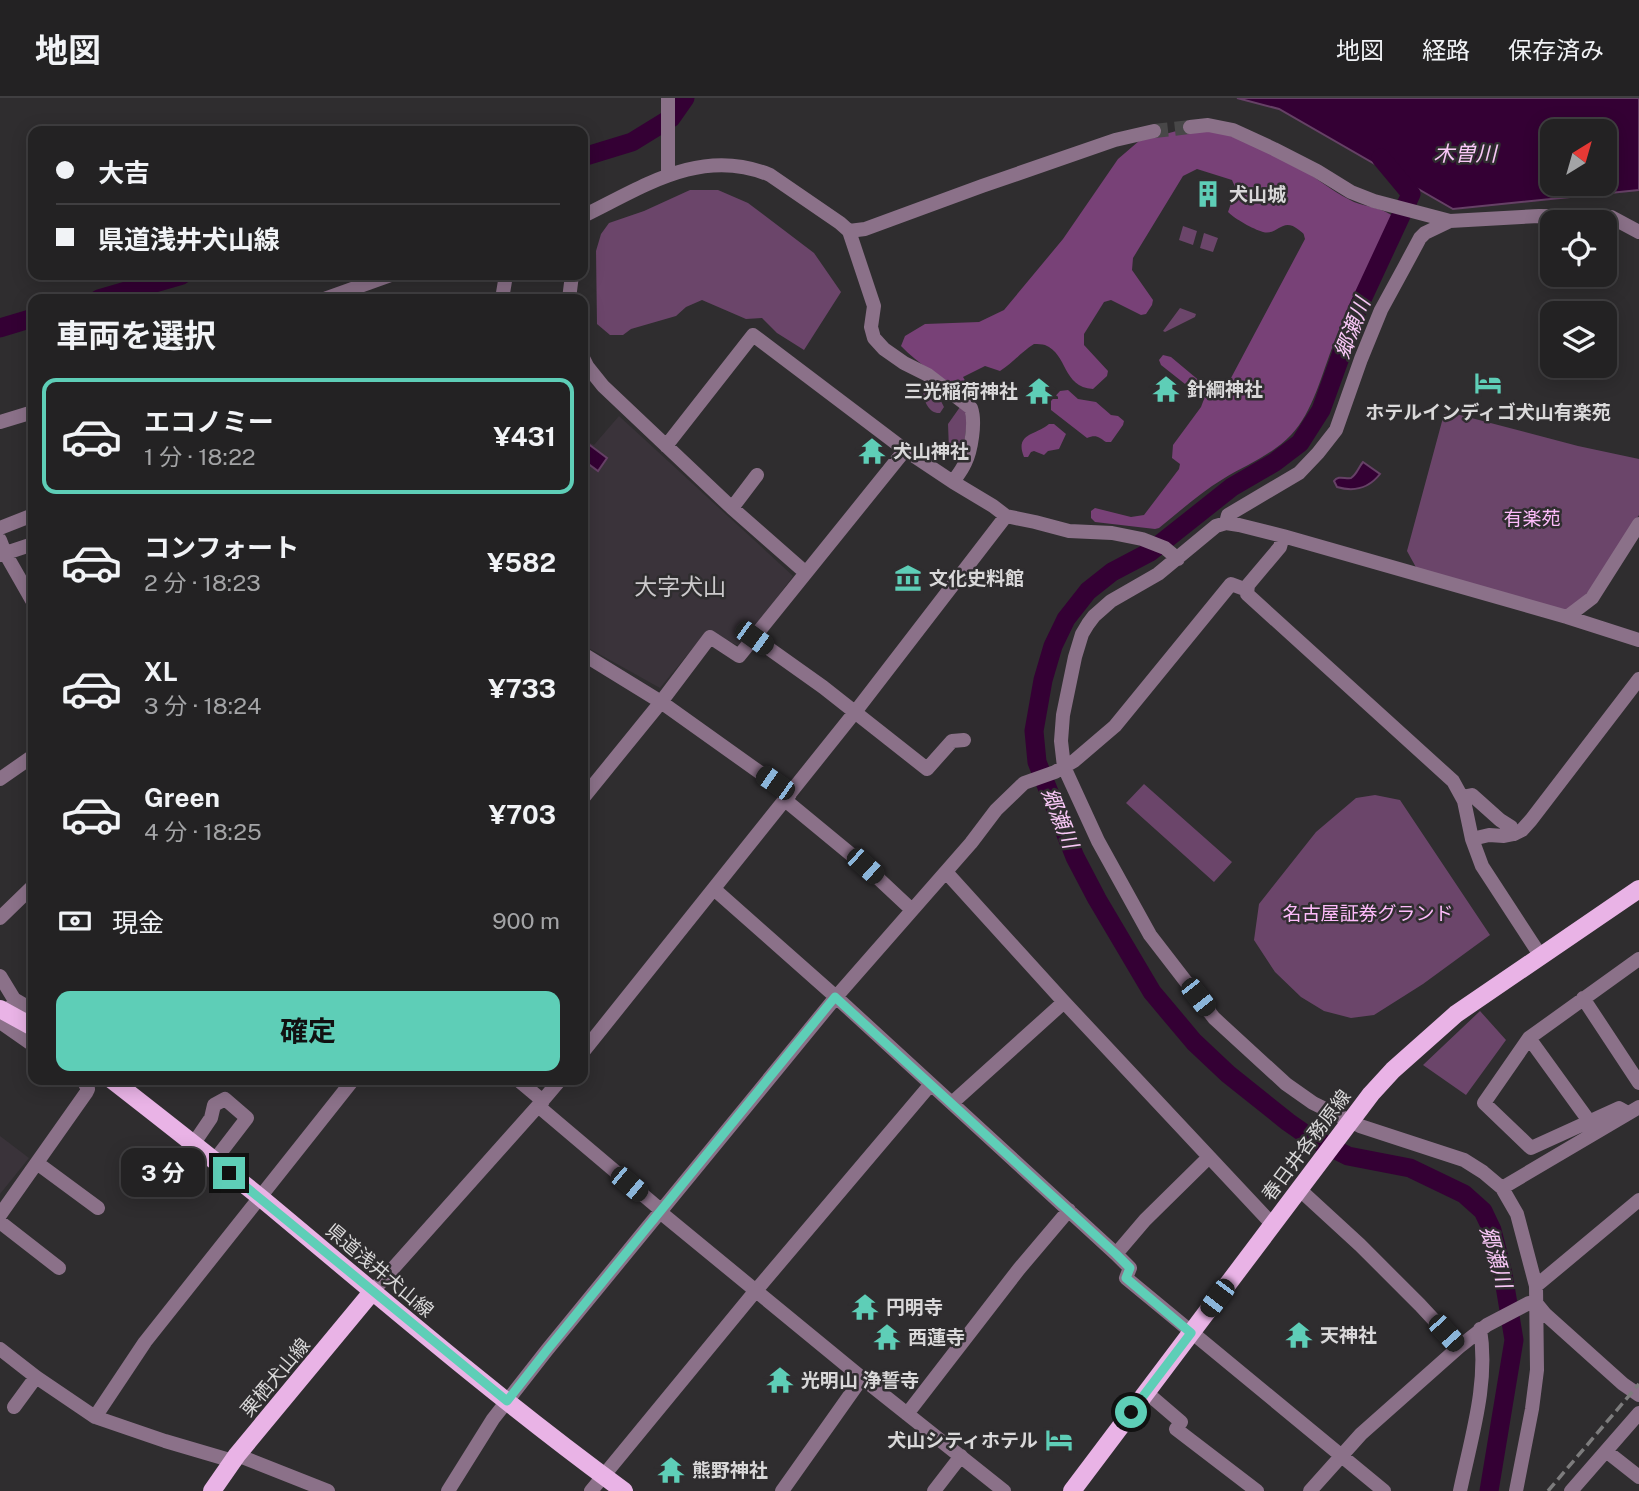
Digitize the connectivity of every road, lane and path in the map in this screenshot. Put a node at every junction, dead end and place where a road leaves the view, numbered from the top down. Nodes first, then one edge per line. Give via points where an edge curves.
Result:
1 (668, 98) edge
2 (1190, 127) tunnel mouth
3 (1154, 131) tunnel mouth
4 (668, 175) junction
5 (588, 214) edge
6 (1450, 221) junction
7 (849, 231) junction
8 (1639, 233) edge
9 (377, 280) edge
10 (338, 294) edge
11 (588, 367) edge
12 (28, 414) edge
13 (0, 422) edge
14 (666, 446) junction
15 (905, 450) junction
16 (757, 475) dead end
17 (953, 482) junction
18 (732, 508) junction
19 (1006, 516) junction
20 (28, 518) edge
21 (1226, 523) junction
22 (1639, 524) edge
23 (0, 528) edge
24 (1283, 536) junction
25 (28, 545) edge
26 (2, 550) edge
27 (1178, 559) junction
28 (806, 573) junction
29 (1247, 590) junction
30 (28, 594) edge
31 (1567, 617) junction
32 (754, 638) junction
33 (1639, 640) edge
34 (588, 657) edge
35 (1639, 679) edge
36 (660, 702) junction
37 (855, 712) junction
38 (964, 740) dead end
39 (28, 759) edge
40 (1059, 769) junction
41 (0, 779) edge
42 (588, 792) edge
43 (788, 797) junction
44 (1462, 797) junction
45 (1514, 834) junction
46 (1472, 839) junction
47 (946, 872) junction
48 (714, 889) junction
49 (1639, 889) edge
50 (28, 891) edge
51 (912, 910) junction
52 (0, 918) edge
53 (1540, 955) junction
54 (1639, 959) edge
55 (0, 976) edge
56 (835, 997) junction
57 (1583, 999) junction
58 (1064, 1002) junction
59 (28, 1009) edge
60 (2, 1010) edge
61 (28, 1011) edge
62 (28, 1024) edge
63 (1529, 1038) junction
64 (28, 1042) edge
65 (588, 1046) edge
66 (1639, 1083) edge
67 (931, 1084) junction
68 (86, 1085) edge
69 (119, 1085) edge
70 (349, 1085) edge
71 (523, 1085) edge
72 (556, 1085) edge
73 (541, 1103) junction
74 (952, 1103) junction
75 (1634, 1110) edge
76 (1589, 1121) junction
77 (1346, 1128) junction
78 (194, 1143) junction
79 (1208, 1158) junction
80 (214, 1161) junction
81 (37, 1163) junction
82 (1502, 1188) junction
83 (1299, 1189) junction
84 (259, 1197) junction
85 (1639, 1200) edge
86 (98, 1208) dead end
87 (1069, 1210) junction
88 (661, 1212) junction
89 (0, 1215) edge
90 (0, 1222) edge
91 (1272, 1224) junction
92 (1116, 1254) junction
93 (59, 1268) dead end
94 (1536, 1286) junction
95 (756, 1290) junction
96 (373, 1292) junction
97 (1530, 1304) junction
98 (1480, 1329) junction
99 (1191, 1333) junction
100 (1458, 1347) junction
101 (0, 1349) edge
102 (36, 1377) junction
103 (862, 1378) junction
104 (1146, 1392) junction
105 (1639, 1395) edge
106 (507, 1401) junction
107 (14, 1406) dead end
108 (1639, 1413) edge
109 (907, 1414) junction
110 (95, 1417) junction
111 (1606, 1451) junction
112 (1342, 1455) junction
113 (961, 1456) junction
114 (235, 1458) junction
115 (604, 1476) junction
116 (1639, 1476) edge
117 (212, 1491) edge
118 (328, 1491) edge
119 (448, 1491) edge
120 (591, 1491) edge
121 (624, 1491) edge
122 (782, 1491) edge
123 (934, 1491) edge
124 (1004, 1491) edge
125 (1072, 1491) edge
126 (1257, 1491) edge
127 (1310, 1491) edge
128 (1384, 1491) edge
129 (1460, 1491) edge
130 (1516, 1491) edge
131 (1571, 1491) edge

1 - 4 street
2 - 6 street via 1233,130 1351,192
3 - 7 street via 1115,140
4 - 5 street
4 - 7 street via 720,164 758,170
6 - 8 street via 1611,217
6 - 21 street via 1425,233 1405,266 1376,322 1336,430 1299,473 1228,515
7 - 17 street via 874,306 874,338 971,408 972,439
9 - 10 street
11 - 14 street
12 - 13 street
14 - 15 street via 753,335
14 - 18 street
15 - 17 street
15 - 28 street
16 - 18 street
17 - 19 street
18 - 28 street
19 - 27 street via 1069,531 1142,539
19 - 37 street
20 - 23 street
21 - 24 street
21 - 27 street via 1216,526
22 - 31 street via 1592,598
24 - 29 street via 1280,547
24 - 31 street
25 - 26 street
26 - 30 street
27 - 40 street via 1111,601 1082,634 1063,715
28 - 32 street
29 - 40 street via 1231,584 1115,726
29 - 44 street via 1443,772
31 - 33 street
32 - 36 street via 740,656 709,637
32 - 37 street
34 - 36 street
35 - 45 street via 1531,820
36 - 42 street
36 - 43 street
37 - 38 street via 927,769 952,741
37 - 43 street
39 - 41 street
40 - 47 street via 1024,783
40 - 77 street via 1150,935 1214,1018 1286,1084
43 - 48 street
43 - 51 street
44 - 45 street via 1472,795
44 - 46 street
45 - 46 street
46 - 53 street via 1489,879
47 - 51 street
47 - 58 street
48 - 56 street
48 - 65 street
49 - 53 main road, 春日井各務原線
50 - 52 street
51 - 56 street
53 - 77 main road, 春日井各務原線 via 1436,1031 1393,1070
54 - 57 street
55 - 59 street via 14,999
56 - 67 street
56 - 88 street
57 - 63 street
57 - 66 street
58 - 74 street
58 - 79 street
60 - 61 street via 12,1006
60 - 62 main road
60 - 64 street via 3,1024
63 - 76 street
63 - 76 street via 1484,1103 1531,1148
67 - 74 street
67 - 95 street
68 - 81 street via 86,1093
69 - 78 main road, 県道浅井犬山線
70 - 84 street
71 - 73 street
72 - 73 street
73 - 88 street
73 - 96 street
74 - 87 street
75 - 76 street via 1619,1108
75 - 82 street
77 - 82 street via 1464,1160
77 - 83 main road, 春日井各務原線
78 - 80 main road, 県道浅井犬山線
78 - 80 street via 211,1118 214,1104 225,1100 247,1118
79 - 91 street
79 - 92 street
80 - 84 main road, 県道浅井犬山線
81 - 86 street
81 - 89 street
82 - 94 street via 1517,1213
83 - 91 main road, 春日井各務原線
83 - 100 street
84 - 96 main road, 県道浅井犬山線
84 - 110 street via 145,1342
85 - 94 street
87 - 92 street
87 - 109 street
88 - 95 street
88 - 106 street
90 - 93 street
91 - 99 main road, 春日井各務原線
92 - 99 street via 1130,1268 1126,1278
94 - 97 street
95 - 103 street
95 - 115 street
96 - 106 main road, 県道浅井犬山線
96 - 114 main road, 栗栖犬山線
97 - 98 street
97 - 105 street
97 - 130 street via 1537,1370
98 - 100 street
98 - 129 street via 1482,1383
99 - 104 main road, 春日井各務原線
99 - 112 street
100 - 112 street
101 - 102 street
102 - 107 street
102 - 110 street
103 - 109 street
103 - 122 street
104 - 125 main road, 春日井各務原線
104 - 126 street via 1181,1422 1177,1429
106 - 115 main road, 県道浅井犬山線
106 - 119 street
108 - 111 street
109 - 113 street
110 - 114 street
111 - 116 street
111 - 131 street
112 - 127 street
112 - 128 street
113 - 123 street
113 - 124 street
114 - 117 main road, 栗栖犬山線
114 - 118 street
115 - 120 street
115 - 121 main road, 県道浅井犬山線

